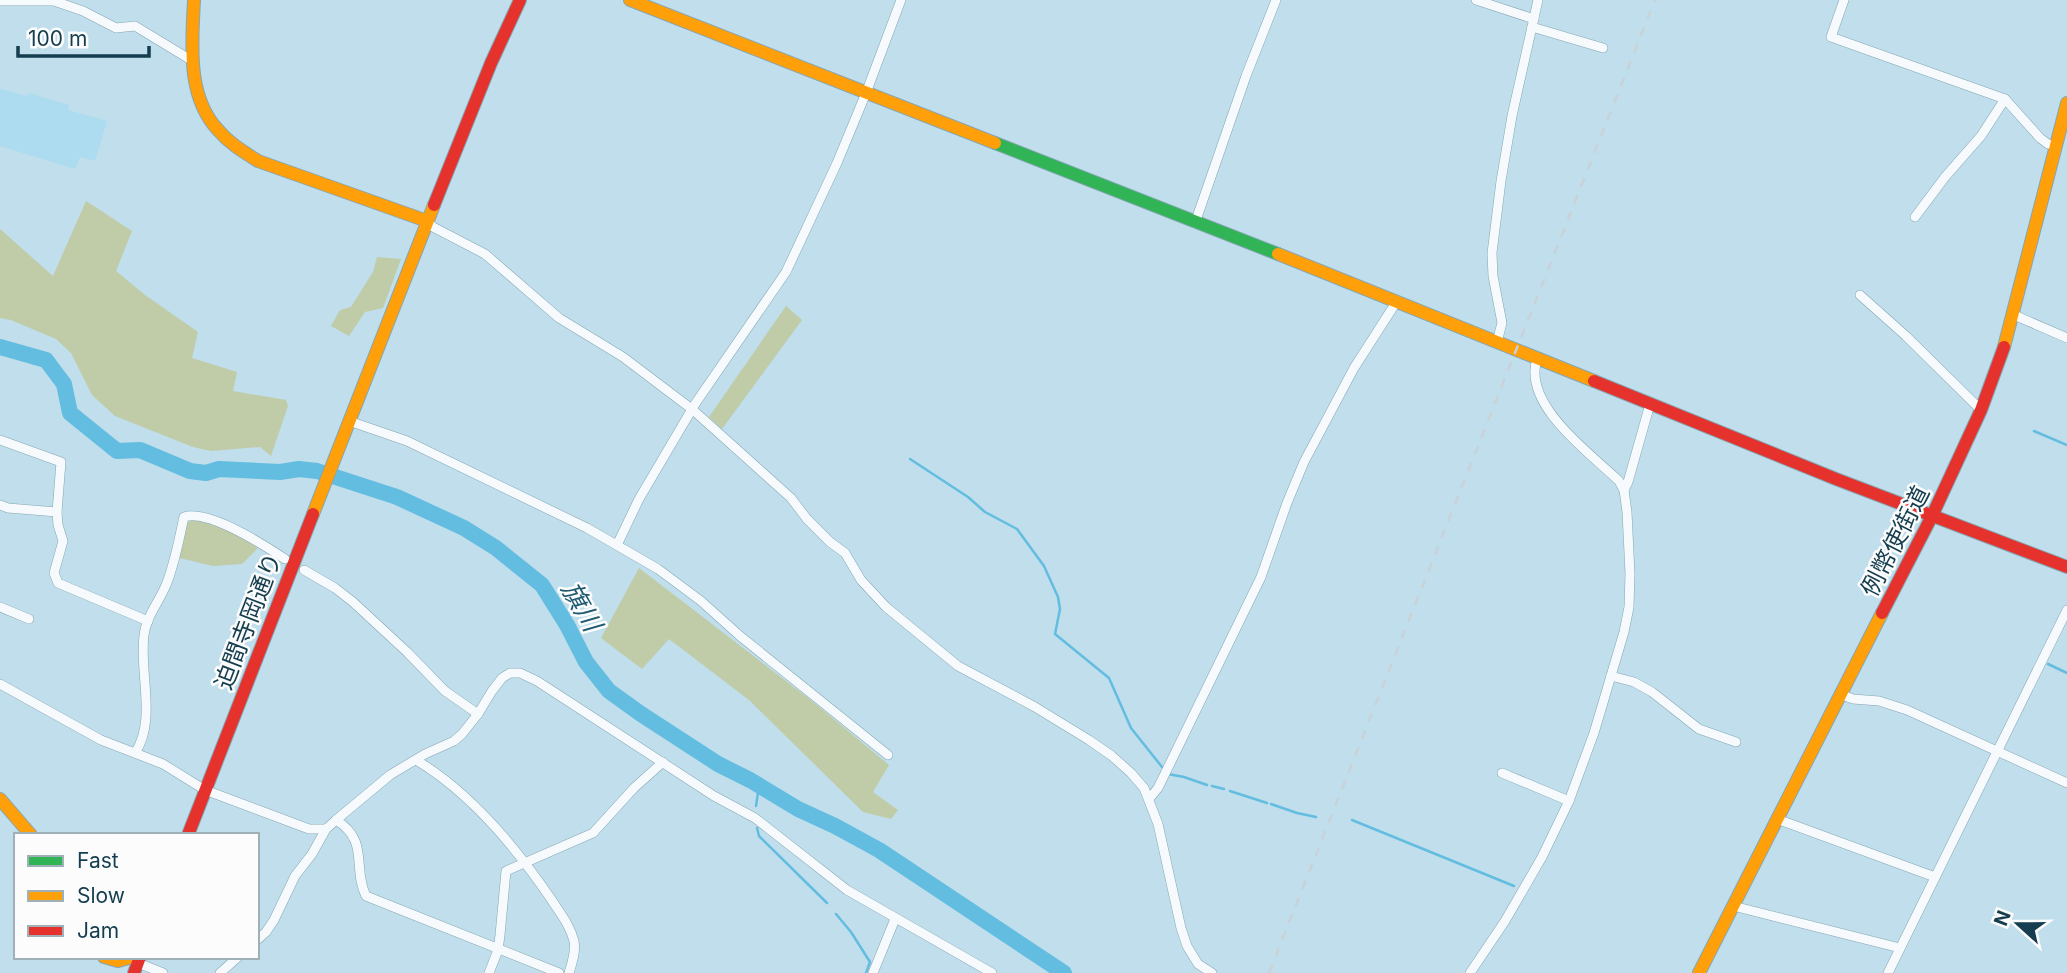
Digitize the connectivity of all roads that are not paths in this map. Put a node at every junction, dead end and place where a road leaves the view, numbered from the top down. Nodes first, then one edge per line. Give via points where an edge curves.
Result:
1 (194, 0) edge
2 (520, 0) edge
3 (630, 0) edge
4 (901, 0) edge
5 (1276, 0) edge
6 (1476, 0) edge
7 (1538, 0) edge
8 (1844, 0) edge
9 (0, 1) edge
10 (1533, 23) junction
11 (1603, 48) dead end
12 (191, 60) junction
13 (866, 93) junction
14 (2005, 99) junction
15 (2067, 103) edge
16 (2056, 146) junction
17 (1915, 217) dead end
18 (427, 220) junction
19 (1195, 223) junction
20 (1860, 295) dead end
21 (1397, 301) junction
22 (2014, 315) junction
23 (2067, 338) edge
24 (1497, 342) junction
25 (1537, 359) junction
26 (1650, 404) junction
27 (693, 410) junction
28 (1981, 410) junction
29 (349, 422) junction
30 (0, 440) edge
31 (1624, 490) junction
32 (0, 505) edge
33 (57, 512) junction
34 (1932, 516) junction
35 (617, 545) junction
36 (285, 559) dead end
37 (2067, 567) edge
38 (304, 569) dead end
39 (0, 607) edge
40 (2067, 610) edge
41 (29, 619) dead end
42 (148, 621) junction
43 (1611, 676) junction
44 (0, 684) edge
45 (1840, 694) junction
46 (478, 714) junction
47 (1736, 742) dead end
48 (1998, 751) junction
49 (135, 753) junction
50 (888, 755) dead end
51 (416, 760) junction
52 (663, 762) junction
53 (1502, 773) dead end
54 (2067, 783) edge
55 (205, 790) junction
56 (0, 799) edge
57 (1149, 799) junction
58 (1569, 801) junction
59 (1777, 818) junction
60 (336, 820) junction
61 (326, 830) junction
62 (29, 833) edge
63 (189, 833) edge
64 (525, 862) junction
65 (1935, 877) junction
66 (1733, 906) junction
67 (895, 919) junction
68 (259, 938) edge
69 (1900, 948) junction
70 (498, 950) junction
71 (108, 959) edge
72 (235, 959) edge
73 (136, 963) edge
74 (163, 973) edge
75 (220, 973) edge
76 (489, 973) edge
77 (559, 973) edge
78 (569, 973) edge
79 (873, 973) edge
80 (992, 973) edge
81 (1212, 973) edge
82 (1470, 973) edge
83 (1699, 973) edge
84 (1888, 973) edge

1 - 12 street
2 - 18 street, 迫間寺岡通り
3 - 13 street
4 - 13 street
5 - 19 street
6 - 10 street
7 - 10 street
8 - 14 street via 1831,37
9 - 12 street via 54,1 116,28 135,26
10 - 11 street
10 - 24 street via 1512,116 1492,253 1502,323
12 - 18 street via 200,104 222,138 239,151
13 - 19 street
13 - 27 street via 786,272
14 - 16 street via 2040,138
14 - 17 street
15 - 16 street, 例幣使街道
16 - 22 street, 例幣使街道
18 - 27 street via 494,261 559,318 623,357
18 - 29 street, 迫間寺岡通り
19 - 21 street
20 - 28 street
21 - 24 street
21 - 57 street via 1322,426 1287,503 1261,577
22 - 23 street
22 - 28 street, 例幣使街道
24 - 25 street
25 - 26 street
25 - 31 street via 1536,383 1552,414
26 - 31 street
26 - 34 street
27 - 35 street
27 - 57 street via 792,498 807,519 845,553 861,580 886,607 958,666 1112,756 1138,780
28 - 34 street, 例幣使街道
29 - 35 street via 407,441
29 - 55 street, 迫間寺岡通り
30 - 33 street via 61,462
31 - 43 street via 1630,591
32 - 33 street
33 - 42 street via 64,541 54,573 58,583
34 - 37 street
34 - 45 street, 例幣使街道
35 - 50 street via 701,601
36 - 42 street via 259,541 197,514 184,517 166,586
38 - 46 street via 353,602 445,691
39 - 41 street
40 - 48 street
42 - 49 street via 142,654 145,718
43 - 47 street via 1652,692 1699,730
43 - 58 street
44 - 49 street via 101,740
45 - 48 street via 1907,710
45 - 59 street, 例幣使街道
46 - 51 street via 454,741
46 - 52 street via 502,678 520,673
48 - 54 street
48 - 65 street
49 - 55 street
51 - 60 street via 390,775
51 - 64 street via 459,792
52 - 64 street via 593,833
52 - 67 street via 755,818 847,890
53 - 58 street
55 - 61 street via 309,829
55 - 63 street, 迫間寺岡通り
56 - 62 street
57 - 81 street via 1181,929 1192,956
58 - 82 street via 1532,874
59 - 65 street
59 - 66 street, 例幣使街道
60 - 61 street
60 - 70 street via 356,840 366,896
61 - 68 street
64 - 70 street via 506,871
64 - 78 street via 571,932 575,949
65 - 69 street
66 - 69 street
66 - 83 street, 例幣使街道
67 - 79 street
67 - 80 street
69 - 84 street
70 - 76 street
70 - 77 street
71 - 73 street
72 - 75 street
73 - 74 street

